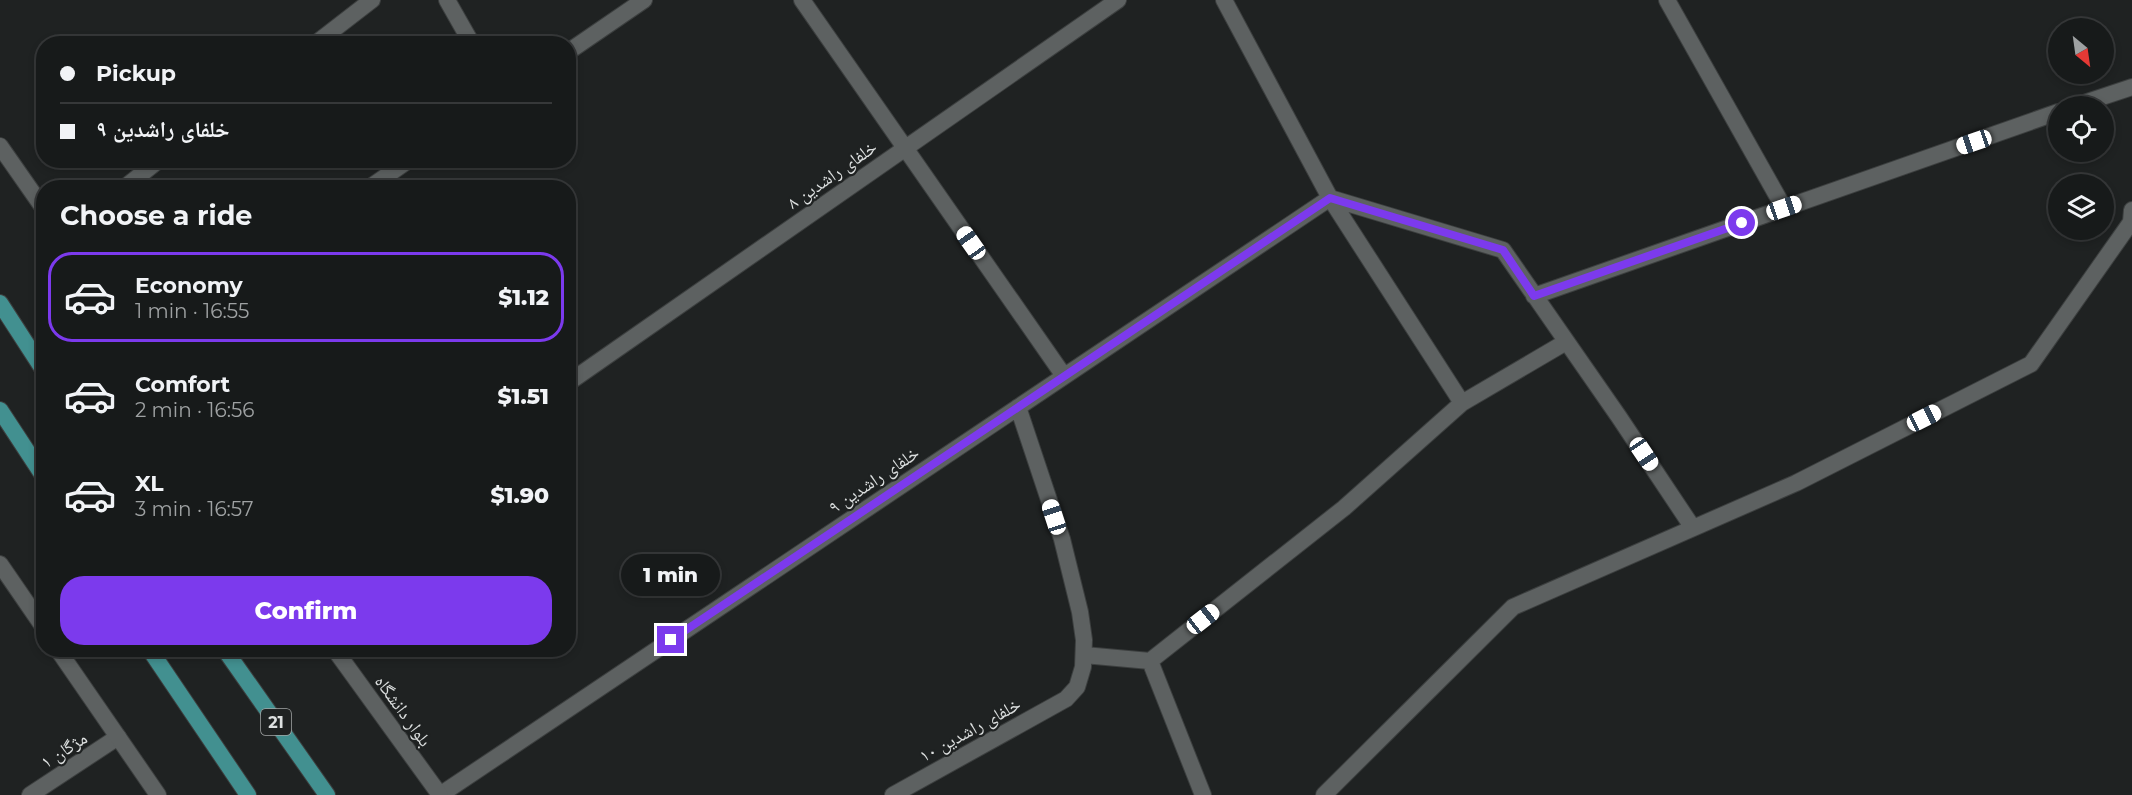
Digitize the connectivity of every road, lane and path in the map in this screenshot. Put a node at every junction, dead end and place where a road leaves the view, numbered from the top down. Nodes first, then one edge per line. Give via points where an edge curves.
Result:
1 (372, 0) edge
2 (447, 0) edge
3 (644, 0) edge
4 (802, 0) edge
5 (1118, 0) edge
6 (1224, 0) edge
7 (1666, 0) edge
8 (325, 36) edge
9 (467, 36) edge
10 (576, 47) edge
11 (2132, 87) edge
12 (2105, 96) edge
13 (2048, 116) edge
14 (0, 146) edge
15 (905, 148) junction
16 (149, 168) edge
17 (398, 168) edge
18 (134, 180) edge
19 (380, 180) edge
20 (36, 198) edge
21 (1330, 198) junction
22 (1784, 208) junction
23 (2132, 210) edge
24 (1534, 296) junction
25 (0, 303) edge
26 (1566, 342) junction
27 (36, 359) edge
28 (1064, 376) junction
29 (576, 377) edge
30 (1462, 403) junction
31 (1018, 407) junction
32 (0, 410) edge
33 (36, 465) edge
34 (1693, 528) junction
35 (0, 564) edge
36 (36, 616) edge
37 (1084, 656) junction
38 (63, 657) edge
39 (155, 657) edge
40 (230, 657) edge
41 (340, 657) edge
42 (1150, 661) junction
43 (118, 737) junction
44 (30, 795) edge
45 (158, 795) edge
46 (248, 795) edge
47 (327, 795) edge
48 (440, 795) edge
49 (893, 795) edge
50 (1203, 795) edge
51 (1324, 795) edge

1 - 8 street
2 - 9 street
3 - 10 street
4 - 15 street
5 - 15 street, خلفای راشدین ۸
6 - 21 street
7 - 22 street
11 - 12 street
13 - 22 street
14 - 20 street
15 - 28 street
15 - 29 street, خلفای راشدین ۸
16 - 18 street
17 - 19 street
21 - 24 street via 1503,250
21 - 28 street, خلفای راشدین ۹
21 - 30 street
22 - 24 street
23 - 34 street via 2131,222 2031,364 1796,483
24 - 26 street
25 - 27 main road
26 - 30 street
26 - 34 street
28 - 31 street, خلفای راشدین ۹
30 - 42 street via 1344,508
31 - 37 street via 1062,539 1080,612
31 - 48 street, خلفای راشدین ۹
32 - 33 main road
34 - 51 street via 1513,607
35 - 36 street
37 - 42 street
37 - 49 street, خلفای راشدین ۱۰ via 1077,687 1066,699
38 - 43 street
39 - 46 main road
40 - 47 main road, 21
41 - 48 street, بلوار دانشگاه
42 - 50 street
43 - 44 street, مژگان ۱
43 - 45 street

